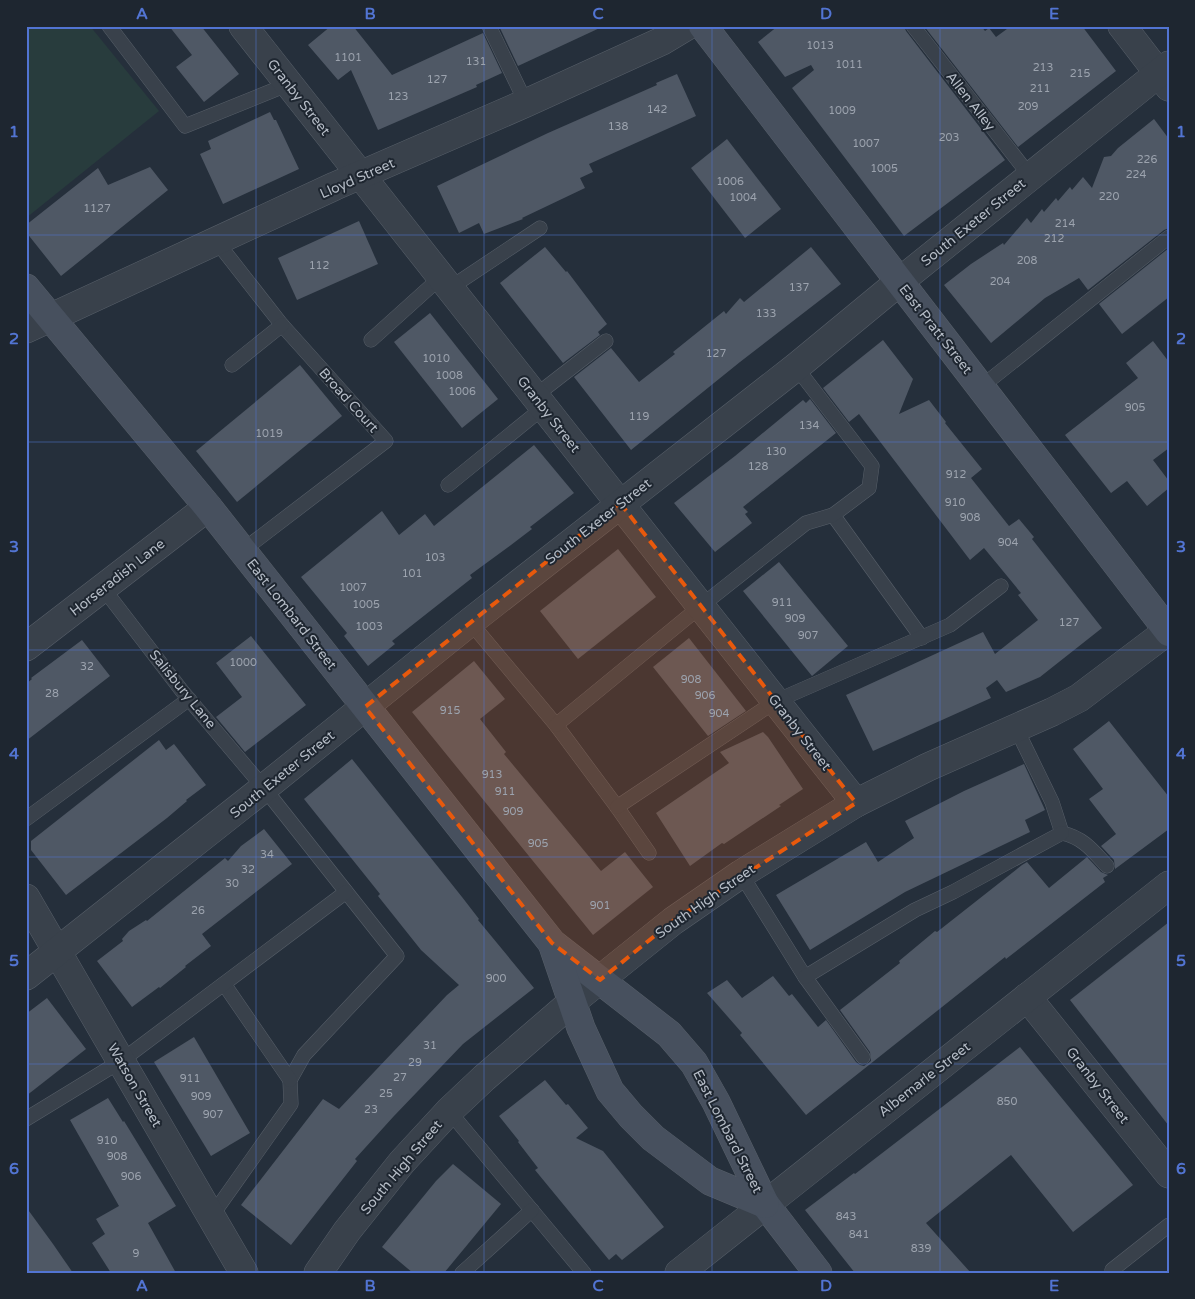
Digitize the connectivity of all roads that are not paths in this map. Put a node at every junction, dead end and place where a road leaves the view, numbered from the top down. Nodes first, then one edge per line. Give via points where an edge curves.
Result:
1 (109, 26) edge
2 (243, 26) edge
3 (489, 26) edge
4 (687, 26) edge
5 (703, 26) edge
6 (913, 26) edge
7 (1122, 26) edge
8 (1165, 76) edge
9 (288, 84) junction
10 (526, 103) junction
11 (361, 175) junction
12 (1030, 176) junction
13 (540, 228) dead end
14 (1169, 237) edge
15 (217, 242) junction
16 (899, 282) junction
17 (446, 283) junction
18 (26, 288) edge
19 (52, 318) junction
20 (282, 325) junction
21 (26, 329) edge
22 (371, 340) dead end
23 (606, 341) dead end
24 (232, 365) dead end
25 (796, 367) junction
26 (980, 387) junction
27 (539, 401) junction
28 (448, 485) dead end
29 (620, 504) junction
30 (208, 507) junction
31 (833, 515) junction
32 (242, 551) junction
33 (1001, 586) dead end
34 (103, 588) junction
35 (701, 606) junction
36 (470, 622) junction
37 (1168, 631) edge
38 (922, 638) junction
39 (26, 647) edge
40 (189, 699) junction
41 (776, 701) junction
42 (365, 707) junction
43 (556, 725) junction
44 (1016, 728) junction
45 (264, 788) junction
46 (856, 803) junction
47 (617, 807) junction
48 (26, 819) edge
49 (1062, 833) junction
50 (648, 853) dead end
51 (1107, 866) dead end
52 (741, 874) junction
53 (1169, 885) edge
54 (346, 892) junction
55 (26, 898) edge
56 (552, 943) junction
57 (57, 951) junction
58 (26, 976) edge
59 (805, 977) junction
60 (600, 980) junction
61 (224, 984) junction
62 (1027, 997) junction
63 (572, 1002) junction
64 (863, 1056) dead end
65 (121, 1061) junction
66 (290, 1080) junction
67 (449, 1111) junction
68 (26, 1119) edge
69 (1169, 1174) edge
70 (765, 1204) junction
71 (532, 1210) junction
72 (211, 1217) junction
73 (1169, 1225) edge
74 (1112, 1270) dead end
75 (244, 1273) edge
76 (318, 1273) edge
77 (462, 1273) edge
78 (584, 1273) edge
79 (679, 1273) edge
80 (818, 1273) edge

1 - 9 lane via 185,126
2 - 9 street, Granby Street
3 - 10 lane
4 - 10 street, Lloyd Street via 662,41
5 - 16 main road, East Pratt Street
6 - 12 lane, Allen Alley
7 - 8 street
8 - 12 street, South Exeter Street
9 - 11 street, Granby Street
10 - 11 street, Lloyd Street
11 - 15 street, Lloyd Street
11 - 17 street, Granby Street
12 - 16 street, South Exeter Street
13 - 17 lane
14 - 26 lane
15 - 19 street, Lloyd Street
15 - 20 lane, Broad Court
16 - 25 street, South Exeter Street
16 - 26 main road, East Pratt Street
17 - 22 lane
17 - 27 street, Granby Street
18 - 19 main road, East Lombard Street
19 - 21 street, Lloyd Street
19 - 30 main road, East Lombard Street
20 - 24 lane
20 - 32 lane, Broad Court via 386,441
23 - 27 lane
25 - 29 street, South Exeter Street
25 - 31 lane via 872,466 869,488
26 - 37 main road, East Pratt Street
27 - 28 lane
27 - 29 street, Granby Street
29 - 35 street, Granby Street
29 - 36 street, South Exeter Street
30 - 32 main road, East Lombard Street
30 - 34 street, Horseradish Lane
31 - 35 lane via 806,524
31 - 38 lane
32 - 42 main road, East Lombard Street
33 - 38 lane via 950,625
34 - 39 street, Horseradish Lane
34 - 40 lane, Salisbury Lane
35 - 41 street, Granby Street
35 - 43 lane
36 - 42 street, South Exeter Street
36 - 43 lane
37 - 44 street, South High Street via 1079,698
38 - 41 lane
40 - 45 lane, Salisbury Lane
40 - 48 lane
41 - 46 street, Granby Street
41 - 47 lane
42 - 45 street, South Exeter Street
42 - 56 main road, East Lombard Street
43 - 47 lane
44 - 46 street, South High Street
44 - 49 lane via 1052,802
45 - 54 lane, Salisbury Lane
45 - 57 street, South Exeter Street
46 - 52 street, South High Street
47 - 50 lane
49 - 51 lane via 1082,841
49 - 59 lane via 915,910
52 - 59 lane
52 - 60 street, South High Street via 673,921
53 - 62 street, Albemarle Street
54 - 61 lane
54 - 66 lane, Salisbury Lane via 397,956 304,1055
55 - 57 street, Watson Street
56 - 60 main road, East Lombard Street
56 - 63 main road, East Lombard Street
57 - 58 street, South Exeter Street
57 - 65 street, Watson Street
59 - 64 lane
60 - 63 street, South High Street
60 - 70 main road, East Lombard Street via 669,1034 694,1062
61 - 65 lane
61 - 66 lane
62 - 69 street, Granby Street
62 - 70 street, Albemarle Street
63 - 67 street, South High Street
63 - 70 main road, East Lombard Street via 610,1091 631,1116 653,1138 710,1181
65 - 68 lane
65 - 72 street, Watson Street
66 - 72 lane via 291,1104
67 - 71 lane
67 - 76 street, South High Street via 402,1162
70 - 79 street, Albemarle Street
70 - 80 main road, East Lombard Street
71 - 77 lane
71 - 78 lane
72 - 75 street, Watson Street
73 - 74 lane

